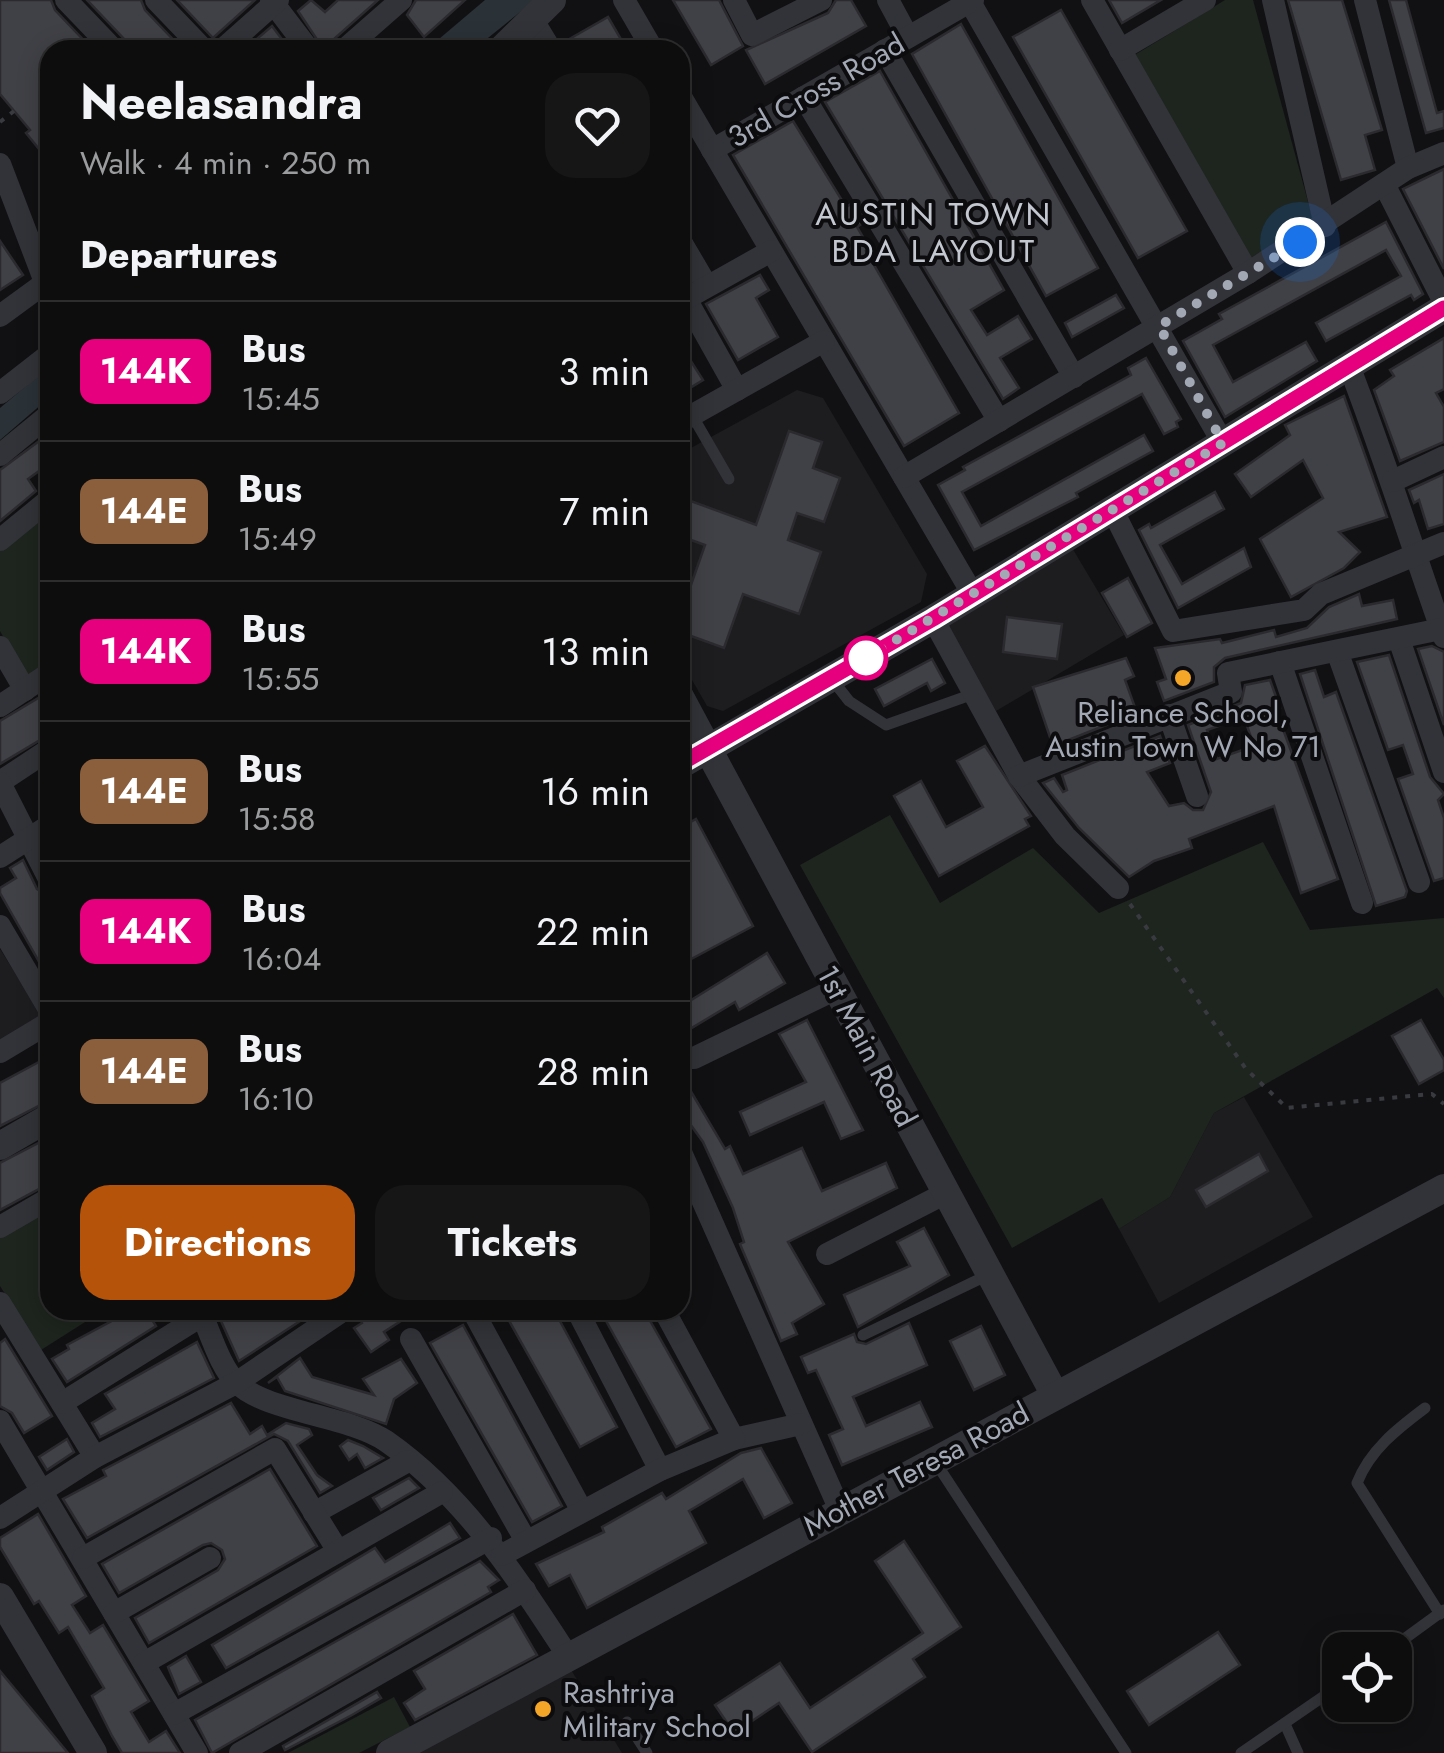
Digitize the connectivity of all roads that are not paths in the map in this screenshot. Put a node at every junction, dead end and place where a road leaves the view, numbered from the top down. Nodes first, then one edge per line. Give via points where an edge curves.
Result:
1 (66, 0) edge
2 (156, 0) edge
3 (401, 0) edge
4 (624, 0) edge
5 (734, 0) edge
6 (820, 0) edge
7 (888, 0) edge
8 (1092, 0) edge
9 (1205, 0) edge
10 (1273, 0) edge
11 (1365, 0) edge
12 (274, 1) edge
13 (971, 1) edge
14 (543, 11) edge
15 (908, 37) junction
16 (104, 40) edge
17 (194, 40) edge
18 (233, 40) edge
19 (301, 40) edge
20 (355, 40) edge
21 (512, 40) edge
22 (549, 40) edge
23 (647, 40) edge
24 (885, 50) junction
25 (1120, 50) junction
26 (804, 97) junction
27 (690, 112) edge
28 (712, 150) junction
29 (1444, 152) edge
30 (0, 164) edge
31 (1408, 168) junction
32 (1384, 184) junction
33 (8, 209) edge
34 (1325, 226) junction
35 (772, 251) junction
36 (690, 257) edge
37 (40, 273) edge
38 (1248, 274) junction
39 (707, 286) junction
40 (40, 294) edge
41 (690, 296) edge
42 (1444, 305) edge
43 (690, 312) edge
44 (0, 316) edge
45 (1159, 326) junction
46 (824, 341) junction
47 (40, 362) edge
48 (1349, 366) junction
49 (1074, 377) junction
50 (737, 390) junction
51 (0, 393) edge
52 (690, 416) edge
53 (999, 421) junction
54 (40, 422) edge
55 (690, 424) edge
56 (1223, 443) junction
57 (0, 455) edge
58 (1444, 457) edge
59 (904, 477) junction
60 (729, 479) dead end
61 (1393, 481) junction
62 (40, 507) edge
63 (1112, 509) junction
64 (0, 540) edge
65 (1444, 543) edge
66 (1413, 556) junction
67 (972, 593) junction
68 (933, 619) junction
69 (1442, 633) edge
70 (1400, 640) junction
71 (0, 647) edge
72 (1337, 652) junction
73 (1280, 662) junction
74 (831, 678) junction
75 (40, 680) edge
76 (26, 690) junction
77 (976, 693) junction
78 (0, 706) edge
79 (1169, 715) junction
80 (690, 716) edge
81 (707, 749) junction
82 (40, 756) edge
83 (690, 758) edge
84 (1444, 772) edge
85 (1019, 776) junction
86 (0, 783) edge
87 (1196, 796) dead end
88 (40, 832) edge
89 (28, 840) junction
90 (0, 857) edge
91 (40, 862) edge
92 (1418, 882) dead end
93 (1118, 888) road end
94 (1362, 903) dead end
95 (0, 926) edge
96 (836, 989) junction
97 (40, 994) edge
98 (40, 1028) edge
99 (0, 1052) edge
100 (694, 1058) dead end
101 (40, 1123) edge
102 (0, 1146) edge
103 (690, 1173) edge
104 (1444, 1188) edge
105 (946, 1193) junction
106 (40, 1204) edge
107 (0, 1228) edge
108 (828, 1254) dead end
109 (990, 1274) junction
110 (0, 1303) edge
111 (195, 1320) edge
112 (209, 1320) edge
113 (329, 1320) edge
114 (478, 1320) edge
115 (582, 1320) edge
116 (669, 1320) edge
117 (863, 1336) dead end
118 (411, 1338) dead end
119 (236, 1383) junction
120 (1055, 1395) junction
121 (62, 1402) junction
122 (1425, 1408) dead end
123 (0, 1421) edge
124 (801, 1424) junction
125 (734, 1439) junction
126 (95, 1457) junction
127 (934, 1460) junction
128 (408, 1461) junction
129 (660, 1470) junction
130 (42, 1488) junction
131 (442, 1492) junction
132 (582, 1509) junction
133 (840, 1510) junction
134 (314, 1512) junction
135 (0, 1518) edge
136 (526, 1541) junction
137 (496, 1546) junction
138 (338, 1551) junction
139 (83, 1558) junction
140 (210, 1558) dead end
141 (525, 1590) junction
142 (0, 1597) edge
143 (1442, 1612) edge
144 (114, 1613) junction
145 (1412, 1634) edge
146 (568, 1656) junction
147 (144, 1662) junction
148 (1322, 1698) edge
149 (174, 1714) junction
150 (627, 1722) dead end
151 (1285, 1724) junction
152 (93, 1753) edge
153 (197, 1753) edge
154 (240, 1753) edge
155 (390, 1753) edge
156 (647, 1753) edge
157 (1126, 1753) edge
158 (1241, 1753) edge
159 (1298, 1753) edge

1 - 16 street
2 - 17 street
3 - 20 street
4 - 23 street
5 - 6 street via 752,36
7 - 15 street
8 - 25 street
9 - 25 street
10 - 34 street
11 - 31 street
12 - 18 street
12 - 19 street
13 - 15 street, 3rd Cross Road
13 - 45 street
14 - 21 street
14 - 22 street
15 - 24 street, 3rd Cross Road
24 - 26 street, 3rd Cross Road
24 - 49 street
25 - 38 street
26 - 28 street, 3rd Cross Road
26 - 53 street
27 - 28 street
28 - 35 street
29 - 31 street
30 - 33 street
31 - 32 street
32 - 34 street
32 - 42 street
33 - 37 street
34 - 38 street
35 - 39 street
35 - 46 street
36 - 39 street
38 - 45 street
39 - 41 street
40 - 44 street
42 - 48 street
43 - 50 street
45 - 49 street
45 - 56 street
46 - 50 street
46 - 59 street
47 - 51 street
48 - 56 street
48 - 61 street
49 - 53 street
50 - 52 street
53 - 59 street
54 - 57 street
55 - 60 lane
56 - 63 street
58 - 61 street
59 - 67 street
61 - 66 street
62 - 64 street
63 - 66 street via 1174,631 1304,610 1321,594
63 - 67 street
65 - 66 street
66 - 69 street
67 - 68 street
68 - 74 street
68 - 77 street
69 - 70 street
70 - 72 street
70 - 84 street
71 - 76 street
72 - 73 street
72 - 92 street
73 - 79 street via 1228,674 1231,692
73 - 94 street
74 - 77 lane via 849,701 886,725
74 - 81 street
75 - 76 street
76 - 78 street
77 - 85 street
79 - 85 street
79 - 87 street
80 - 81 street, 1st Main Road
81 - 83 street
81 - 96 street, 1st Main Road
82 - 86 street
85 - 93 street via 1065,836
86 - 89 street
88 - 89 street
89 - 90 street
89 - 91 street
95 - 97 street
96 - 100 street
96 - 105 street, 1st Main Road
98 - 99 street
101 - 102 street
103 - 124 street
104 - 120 street, Mother Teresa Road
105 - 108 street
105 - 109 street, 1st Main Road
106 - 107 street
109 - 117 lane
109 - 120 street, 1st Main Road
110 - 121 street
111 - 121 street
112 - 119 street
113 - 119 street
114 - 132 street
115 - 129 street
116 - 125 street
118 - 136 street
119 - 126 street
119 - 128 street via 277,1405 384,1439
120 - 127 street, Mother Teresa Road
121 - 126 street
122 - 143 lane via 1388,1436 1356,1484
123 - 130 street
124 - 125 street
124 - 133 street
125 - 129 street
126 - 130 street
127 - 133 street, Mother Teresa Road
127 - 157 lane
128 - 131 street
128 - 134 street
129 - 132 street
130 - 135 street
130 - 139 street
131 - 137 street
131 - 138 street
132 - 136 street
133 - 146 street, Mother Teresa Road
134 - 138 street
134 - 139 street via 276,1449
136 - 137 street
137 - 141 street
137 - 149 street
138 - 147 street
139 - 144 street
140 - 144 street
141 - 146 street
141 - 154 street
142 - 152 street
143 - 145 lane
144 - 147 street
146 - 155 street, Mother Teresa Road
147 - 149 street
148 - 151 lane
149 - 153 street
150 - 156 lane
151 - 158 lane
151 - 159 lane

